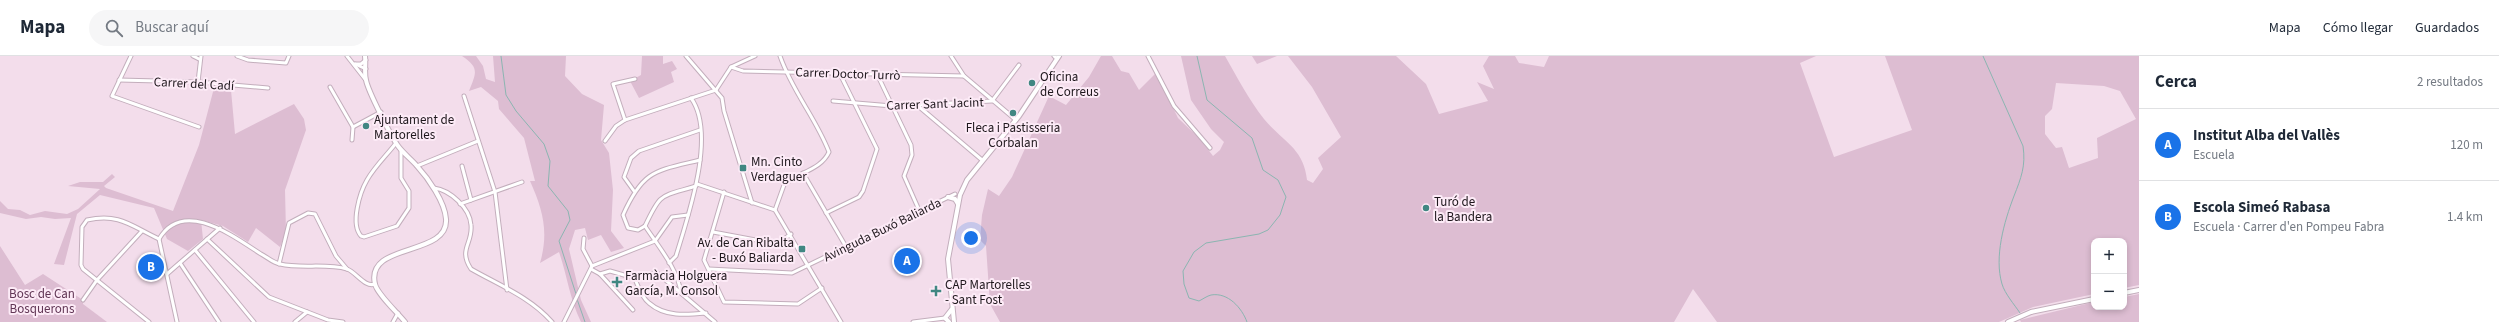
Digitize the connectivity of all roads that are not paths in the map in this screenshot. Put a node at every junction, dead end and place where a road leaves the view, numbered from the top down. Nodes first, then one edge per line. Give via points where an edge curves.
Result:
1 (131, 56) edge
2 (193, 56) edge
3 (237, 56) edge
4 (289, 56) edge
5 (347, 56) edge
6 (686, 56) edge
7 (755, 56) edge
8 (780, 56) edge
9 (951, 56) edge
10 (1148, 56) edge
11 (200, 57) edge
12 (1056, 57) edge
13 (248, 58) edge
14 (366, 58) edge
15 (350, 60) junction
16 (355, 64) junction
17 (1019, 65) dead end
18 (731, 67) junction
19 (358, 70) junction
20 (366, 70) junction
21 (785, 71) junction
22 (839, 72) junction
23 (877, 74) junction
24 (964, 76) junction
25 (635, 79) dead end
26 (119, 80) junction
27 (366, 80) junction
28 (198, 82) junction
29 (330, 87) dead end
30 (268, 88) dead end
31 (716, 90) junction
32 (464, 96) dead end
33 (691, 98) junction
34 (833, 101) dead end
35 (992, 101) junction
36 (855, 103) junction
37 (917, 105) junction
38 (892, 106) junction
39 (381, 112) junction
40 (625, 120) junction
41 (1016, 120) junction
42 (199, 127) dead end
43 (353, 127) junction
44 (700, 130) junction
45 (352, 140) dead end
46 (478, 141) junction
47 (605, 141) dead end
48 (396, 143) junction
49 (1210, 148) dead end
50 (401, 150) junction
51 (700, 160) junction
52 (982, 160) junction
53 (417, 166) junction
54 (462, 166) dead end
55 (803, 173) junction
56 (522, 182) dead end
57 (696, 185) junction
58 (432, 188) junction
59 (962, 190) junction
60 (634, 191) junction
61 (495, 192) junction
62 (724, 192) junction
63 (955, 194) joint
64 (948, 197) junction
65 (471, 200) junction
66 (752, 203) junction
67 (460, 204) junction
68 (958, 204) junction
69 (776, 210) junction
70 (919, 210) junction
71 (826, 213) junction
72 (688, 215) junction
73 (645, 226) junction
74 (220, 228) junction
75 (142, 232) junction
76 (713, 232) junction
77 (791, 234) junction
78 (584, 238) dead end
79 (159, 239) junction
80 (207, 239) junction
81 (654, 241) junction
82 (845, 245) junction
83 (194, 250) junction
84 (180, 263) junction
85 (669, 263) junction
86 (279, 264) junction
87 (808, 264) junction
88 (592, 267) junction
89 (347, 269) junction
90 (709, 269) junction
91 (167, 274) junction
92 (600, 274) junction
93 (635, 279) junction
94 (97, 280) junction
95 (375, 284) junction
96 (822, 288) junction
97 (507, 290) junction
98 (2139, 290) edge
99 (2127, 292) edge
100 (681, 293) junction
101 (82, 300) dead end
102 (2091, 300) edge
103 (952, 308) junction
104 (634, 310) dead end
105 (307, 312) junction
106 (706, 313) junction
107 (398, 314) junction
108 (945, 318) junction
109 (149, 322) edge
110 (177, 322) edge
111 (219, 322) edge
112 (254, 322) edge
113 (294, 322) edge
114 (343, 322) edge
115 (393, 322) edge
116 (405, 322) edge
117 (552, 322) edge
118 (564, 322) edge
119 (715, 322) edge
120 (841, 322) edge
121 (912, 322) edge
122 (950, 322) edge
123 (954, 322) edge
124 (2008, 322) edge

1 - 26 street
2 - 11 street
3 - 13 street
4 - 13 street via 286,63
5 - 15 street
6 - 31 street
7 - 18 street
8 - 21 street
9 - 24 street
10 - 49 street via 1174,106
11 - 28 street
12 - 41 street
14 - 16 street via 361,64
14 - 20 street
15 - 16 street
15 - 19 street
16 - 20 street
17 - 35 street, Carrer Sant Jacint
18 - 21 street, Carrer Doctor Turrò via 743,71
18 - 31 street
19 - 20 street
19 - 27 street
20 - 27 street
21 - 22 street, Carrer Doctor Turrò
21 - 55 street via 829,152 819,165
22 - 23 street, Carrer Doctor Turrò
22 - 36 street
23 - 24 street, Carrer Doctor Turrò
23 - 38 street
24 - 35 street
25 - 40 street via 613,84
26 - 28 street, Carrer del Cadí
26 - 42 street via 112,96
27 - 39 street
28 - 30 street, Carrer del Cadí
29 - 43 street
31 - 33 street
31 - 66 street via 722,98
32 - 46 street
33 - 40 street
33 - 44 street via 699,109
34 - 36 street, Carrer Sant Jacint
35 - 37 street, Carrer Sant Jacint
35 - 41 street
36 - 38 street, Carrer Sant Jacint
36 - 71 street via 877,149 859,197
37 - 38 street, Carrer Sant Jacint
37 - 52 street
38 - 70 street via 911,145 912,155 904,176
39 - 43 street
39 - 48 street
40 - 47 street via 616,126
41 - 52 street
43 - 45 street
44 - 51 street
44 - 60 street via 639,151 631,158 624,177
46 - 53 street
46 - 61 street
48 - 50 street
48 - 50 street via 367,179 363,189 356,220 361,236 397,226 409,208 409,191 401,178
50 - 53 street
51 - 57 street
51 - 60 street via 667,168 652,175
52 - 59 street
53 - 58 street
54 - 65 street
55 - 69 street via 784,185
55 - 71 street
56 - 61 street
57 - 62 street
57 - 72 street
57 - 73 street via 662,196
58 - 67 street via 443,189
58 - 95 street via 446,216 445,229 429,242 392,255 381,262 375,271
59 - 63 street
59 - 68 street
60 - 73 street via 623,215 624,223 633,230
61 - 65 street
61 - 97 street
62 - 66 street
62 - 76 street
63 - 64 street, Avinguda Buxó Baliarda
64 - 68 street via 955,199
64 - 70 street, Avinguda Buxó Baliarda
65 - 67 street
66 - 69 street
67 - 97 street via 472,225 465,260 471,269
68 - 103 street via 948,259
69 - 77 street
70 - 82 street, Avinguda Buxó Baliarda
71 - 82 street
72 - 81 street via 672,217
72 - 85 street via 676,256
73 - 81 street
74 - 79 street via 184,219 164,230
74 - 80 street
74 - 86 street
75 - 79 street
75 - 94 street
75 - 94 street via 124,220 87,220 83,225 81,265
76 - 77 street via 777,244
76 - 90 street via 704,260
77 - 87 street
78 - 88 street via 583,249
79 - 91 street
80 - 83 street
80 - 105 street via 269,297
81 - 85 street
81 - 88 street
82 - 87 street, Avinguda Buxó Baliarda
83 - 84 street
83 - 112 street
84 - 91 street
84 - 111 street
85 - 100 street via 680,284
86 - 89 street
86 - 89 street via 289,223 308,212 315,214 336,256
87 - 90 street, Avinguda Buxó Baliarda via 792,273
87 - 96 street
88 - 92 street
88 - 118 street
89 - 95 street via 370,285
90 - 96 street via 724,302 798,304
91 - 110 street
92 - 93 street via 610,271
92 - 104 street
93 - 100 street via 656,272
93 - 106 street via 648,303 660,309 674,314
94 - 101 street
94 - 109 street
95 - 107 street
96 - 120 street
97 - 117 street via 539,307
98 - 99 street
100 - 106 street
102 - 124 street via 2031,312
103 - 108 street
103 - 123 street
105 - 113 street
105 - 114 street via 328,320
106 - 119 street
107 - 115 street
107 - 116 street
108 - 121 street
108 - 122 street

